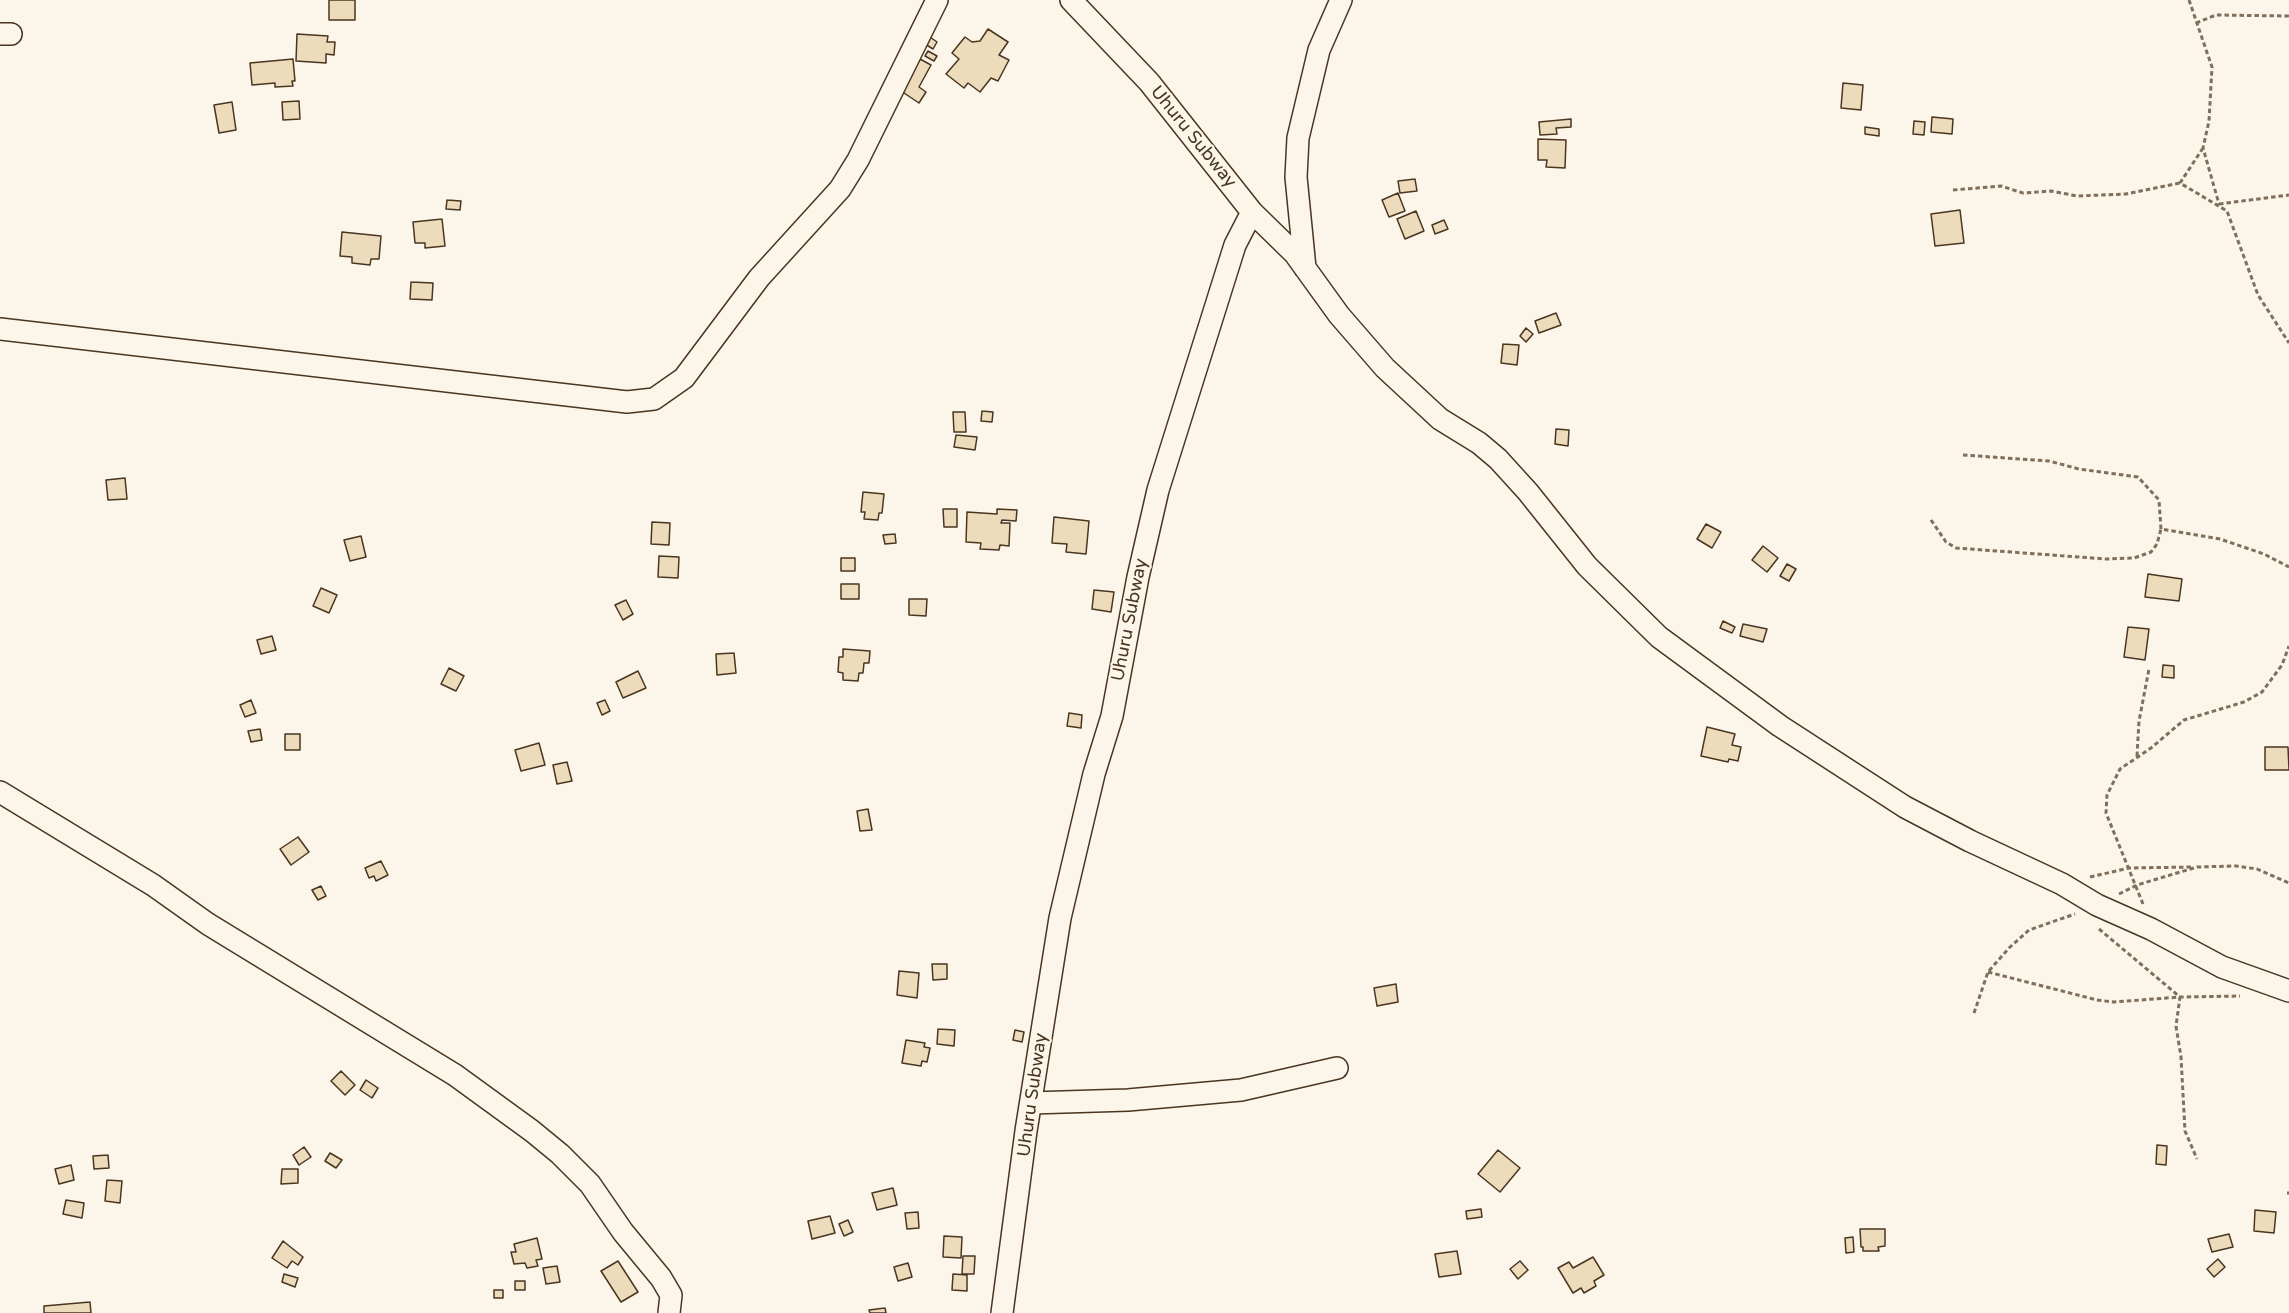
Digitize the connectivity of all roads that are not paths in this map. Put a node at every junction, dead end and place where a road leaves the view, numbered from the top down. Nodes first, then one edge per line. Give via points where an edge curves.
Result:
1 (937, 0) edge
2 (1071, 0) edge
3 (1341, 0) edge
4 (1252, 212) junction
5 (1305, 268) junction
6 (0, 329) edge
7 (0, 792) edge
8 (2289, 991) edge
9 (1337, 1068) dead end
10 (1031, 1103) junction
11 (669, 1313) edge
12 (1002, 1313) edge

1 - 6 street via 849,176 741,300 684,378 654,399 627,402
2 - 4 street, Uhuru Subway via 1149,82
3 - 5 street via 1319,50 1298,138 1296,177
4 - 5 street
4 - 10 street, Uhuru Subway via 1235,245 1155,500 1112,716 1060,918
5 - 8 street via 1398,382 1440,419 1498,459 1587,566 1659,637 1780,726 1882,793 1970,841 2151,928 2222,967
7 - 11 street via 455,1075 532,1131 590,1184 661,1278 670,1295
9 - 10 street via 1241,1090
10 - 12 street, Uhuru Subway

